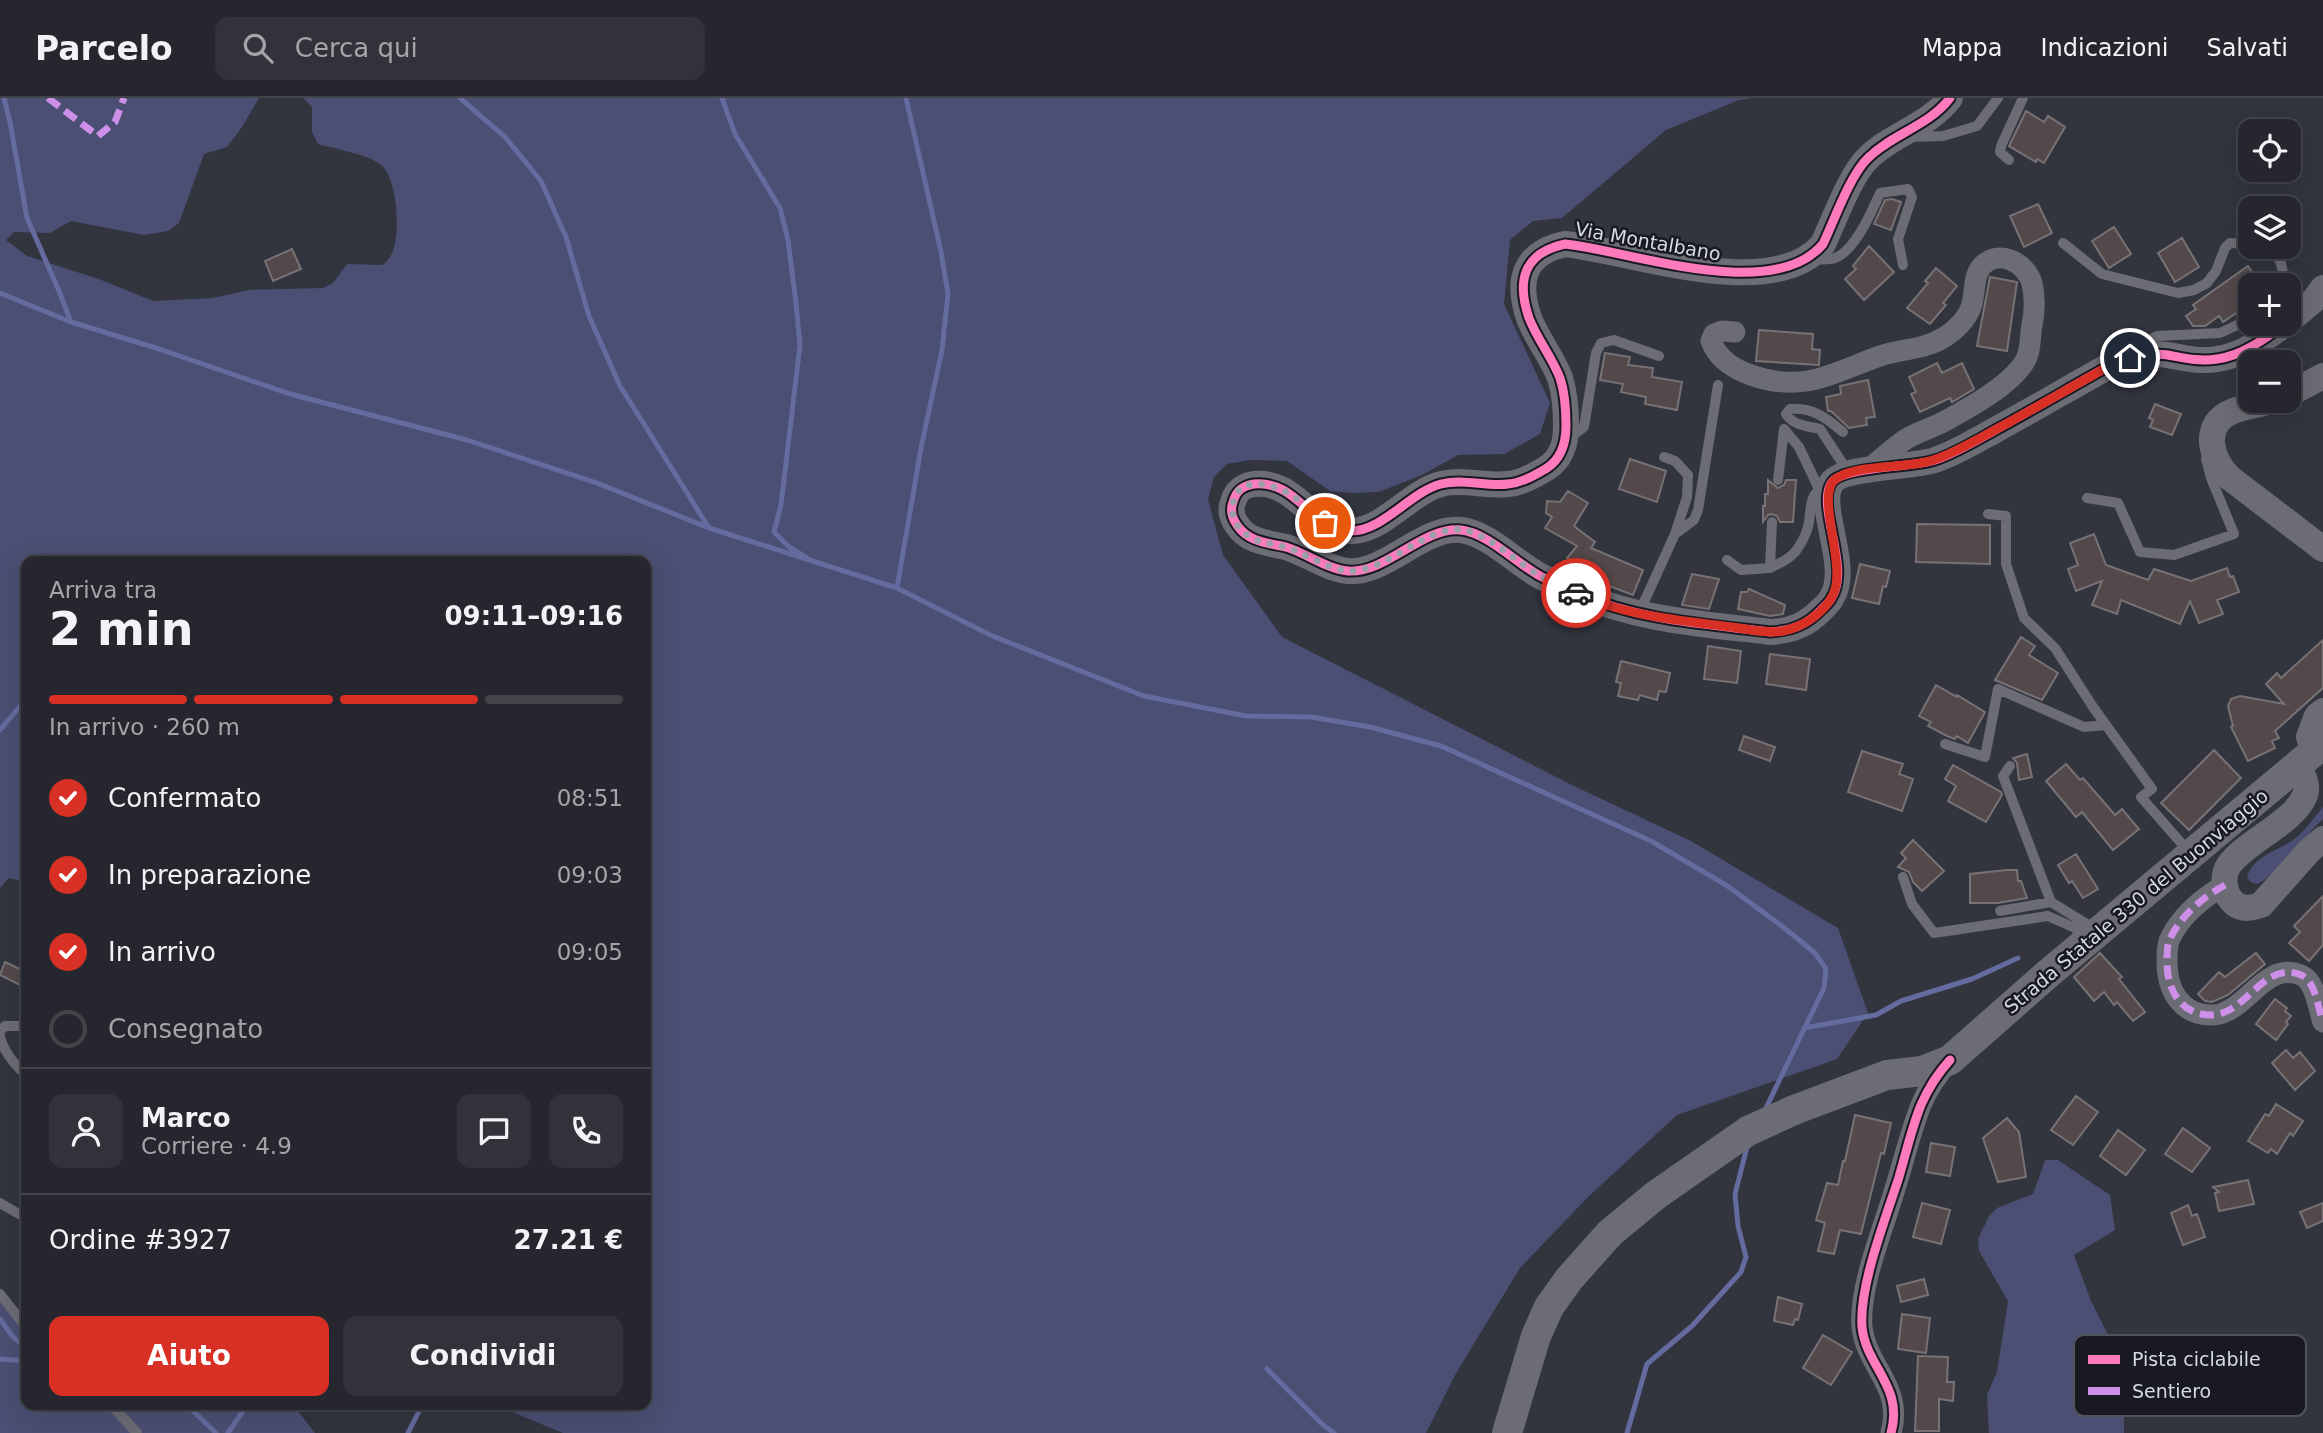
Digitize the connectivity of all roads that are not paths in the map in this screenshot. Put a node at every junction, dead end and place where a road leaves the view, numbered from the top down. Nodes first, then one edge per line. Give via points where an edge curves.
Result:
1 (1951, 98) edge
2 (1998, 98) edge
3 (2024, 98) edge
4 (1899, 136) junction
5 (2009, 160) dead end
6 (2063, 243) dead end
7 (2238, 243) edge
8 (1803, 261) junction
9 (1903, 265) dead end
10 (2323, 288) edge
11 (2301, 310) edge
12 (2238, 325) edge
13 (1734, 332) dead end
14 (2266, 336) edge
15 (2145, 354) junction
16 (1659, 356) dead end
17 (2323, 376) edge
18 (1718, 385) dead end
19 (2301, 388) edge
20 (2238, 410) edge
21 (1843, 432) dead end
22 (1566, 440) junction
23 (2214, 453) junction
24 (1664, 457) dead end
25 (1841, 479) junction
26 (1778, 480) dead end
27 (2087, 498) dead end
28 (1988, 514) dead end
29 (1772, 522) dead end
30 (1675, 534) junction
31 (2323, 550) edge
32 (1727, 560) dead end
33 (1770, 568) junction
34 (1639, 613) junction
35 (2323, 711) edge
36 (2106, 725) junction
37 (1945, 744) dead end
38 (2312, 753) edge
39 (2010, 766) dead end
40 (2323, 839) edge
41 (2191, 854) junction
42 (1903, 877) dead end
43 (2225, 885) junction
44 (2051, 902) junction
45 (2000, 911) dead end
46 (2094, 937) junction
47 (2323, 1022) edge
48 (21, 1026) edge
49 (0, 1033) edge
50 (1950, 1060) junction
51 (21, 1071) edge
52 (0, 1203) edge
53 (21, 1215) edge
54 (0, 1294) edge
55 (21, 1321) edge
56 (116, 1410) edge
57 (137, 1433) edge
58 (1507, 1433) edge
59 (1891, 1433) edge

1 - 4 street
2 - 4 lane via 1977,126 1943,136
3 - 5 lane via 2001,146 2000,152
4 - 8 street via 1864,161 1823,244
6 - 7 lane via 2102,274 2178,293 2207,283 2225,248
8 - 9 lane via 1837,258 1867,223 1880,193 1908,189 1912,197 1898,239
8 - 22 street, Via Montalbano via 1739,274 1564,244 1539,253 1526,272 1525,298 1529,317 1560,377
10 - 11 street
12 - 15 lane via 2220,333 2157,335 2146,342
13 - 25 street via 1714,334 1711,341 1724,359 1744,372 1782,382 1808,381 1943,338 1959,326 1971,307 1976,281 1989,261 2010,259 2030,275 2035,311 2026,359 2002,385
14 - 15 street via 2216,360
15 - 25 street via 2109,366 1935,460
16 - 22 lane via 1614,340 1601,343 1584,427
17 - 19 street
18 - 30 lane via 1698,510 1694,520
20 - 23 street via 2222,418 2212,435
21 - 25 lane via 1824,415 1798,408 1786,414 1797,425 1821,429 1841,461
22 - 34 street via 1550,466 1520,482 1439,484 1366,528 1352,531 1338,530 1293,496 1263,484 1241,487 1231,510 1235,523 1249,537 1345,571 1365,569 1441,531 1479,534 1539,575 1608,605
23 - 27 lane via 2205,455 2234,534 2174,555 2140,552 2118,503
23 - 31 street via 2230,478
24 - 30 lane via 1688,475 1688,497
25 - 26 lane via 1799,447 1784,429
25 - 33 lane via 1813,497 1809,526 1797,551
25 - 34 street via 1828,504 1836,588 1808,622 1769,632
28 - 36 lane via 2006,516 2006,564 2024,618 2055,648
29 - 33 lane
30 - 34 lane
32 - 33 lane via 1741,570
35 - 38 street via 2309,737
36 - 37 lane via 2084,727 1998,689 1985,757
36 - 41 lane via 2152,789 2141,797
38 - 41 main road, Strada Statale 330 del Buonviaggio
38 - 43 street via 2301,803 2229,865
39 - 44 lane via 2003,776
40 - 43 street via 2261,905 2238,906
41 - 46 main road, Strada Statale 330 del Buonviaggio
42 - 46 lane via 1912,904 1934,933 2048,916
43 - 47 street via 2206,895 2168,944 2167,973 2174,995 2198,1013 2223,1014 2269,978 2287,972 2300,974 2311,985
44 - 45 lane
44 - 46 lane
46 - 50 main road, Strada Statale 330 del Buonviaggio
48 - 49 lane via 5,1026
49 - 51 lane via 3,1047
50 - 58 main road, Strada Statale 330 del Buonviaggio via 1922,1071 1887,1075 1748,1131 1656,1195 1611,1233 1549,1307
50 - 59 street, Strada Statale 330 del Buonviaggio via 1921,1104 1864,1290 1862,1329 1893,1402
52 - 53 lane
54 - 55 lane
56 - 57 lane

